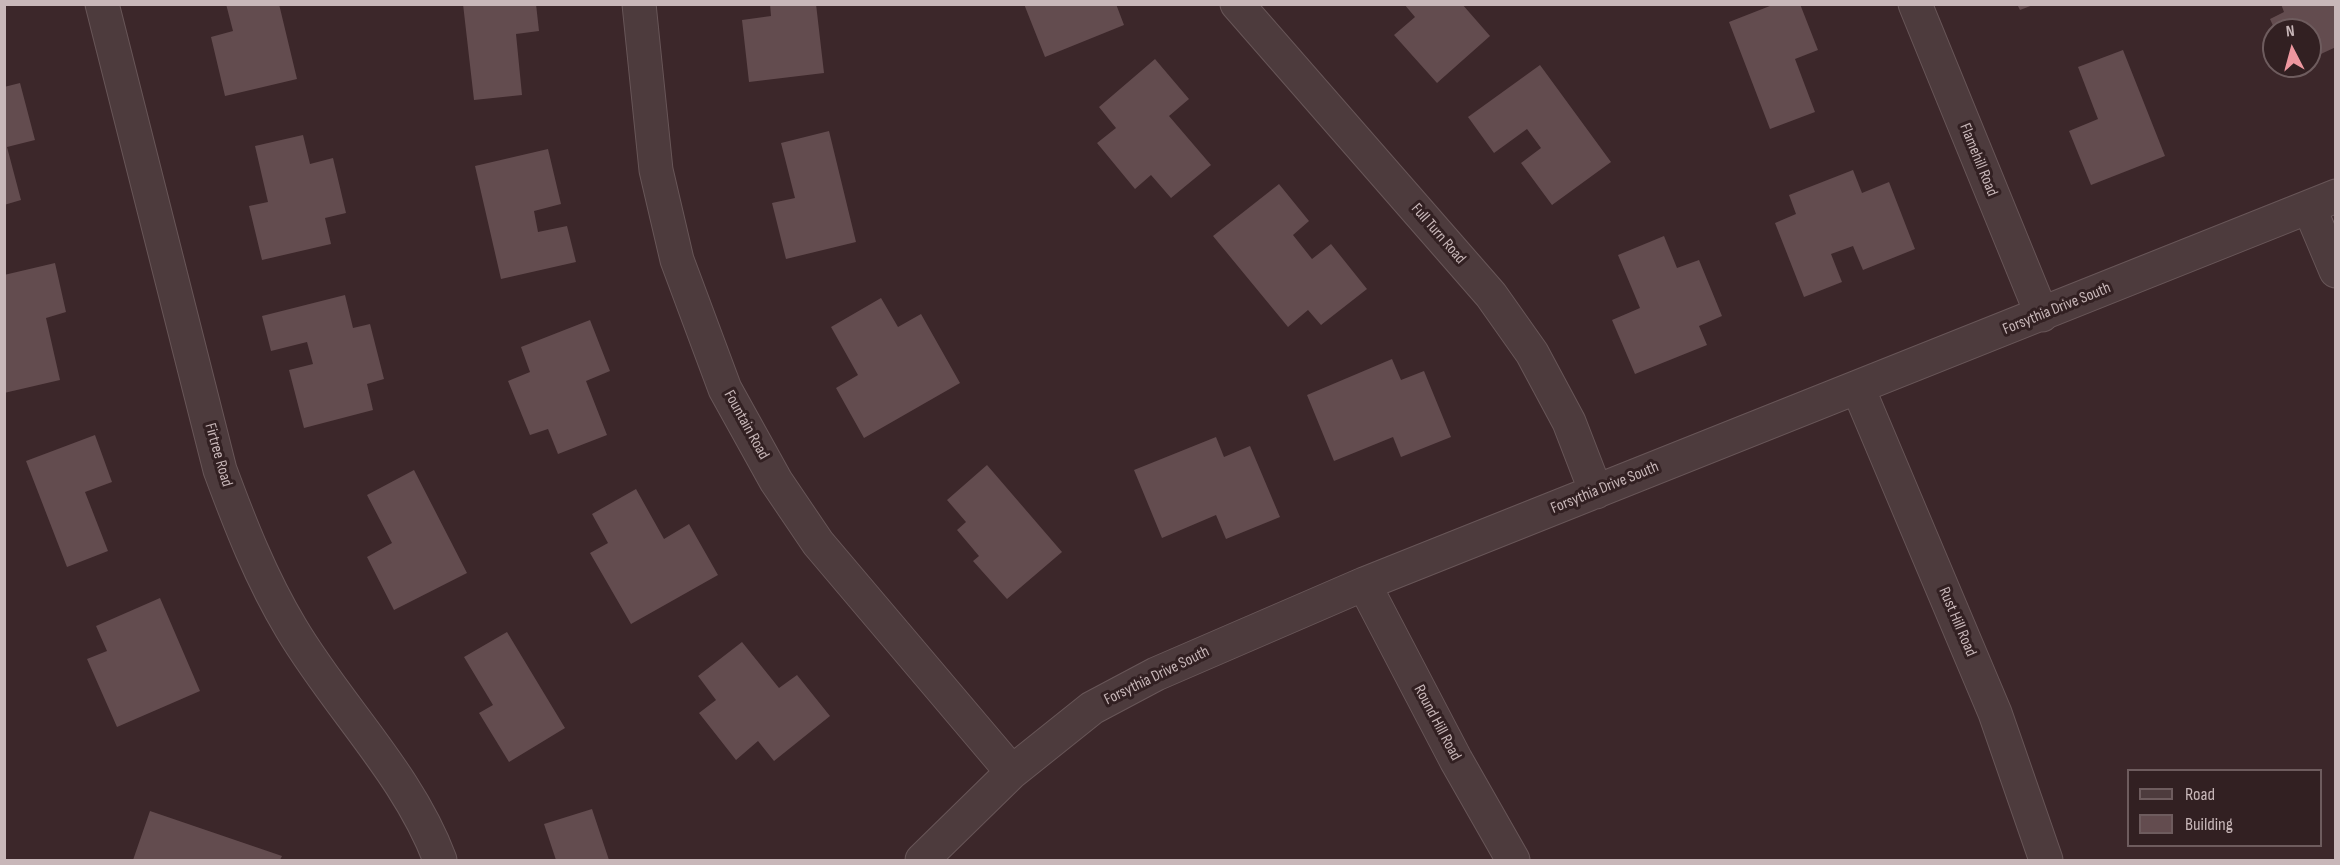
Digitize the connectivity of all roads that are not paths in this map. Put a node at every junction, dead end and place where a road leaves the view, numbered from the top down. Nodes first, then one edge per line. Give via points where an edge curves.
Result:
1 (102, 4) edge
2 (639, 4) edge
3 (1237, 4) edge
4 (1915, 4) edge
5 (2323, 202) edge
6 (2336, 271) edge
7 (2042, 315) junction
8 (1858, 388) junction
9 (1596, 492) junction
10 (1364, 584) junction
11 (1012, 772) junction
12 (440, 861) edge
13 (922, 861) edge
14 (1513, 861) edge
15 (2046, 861) edge

1 - 12 street, Firtree Road via 220,470 246,541 291,628 411,802
2 - 11 street, Fountain Road via 656,170 677,260 725,389 776,481 819,543
3 - 9 street, Full Turn Road via 1491,295 1538,363 1569,422
4 - 7 street, Flamehill Road
5 - 6 street
5 - 7 street, Forsythia Drive South
7 - 8 street, Forsythia Drive South
8 - 9 street, Forsythia Drive South
8 - 15 street, Rust Hill Road via 1995,713
9 - 10 street, Forsythia Drive South
10 - 11 street, Forsythia Drive South via 1156,674 1092,708
10 - 14 street, Round Hill Road
11 - 13 street, Forsythia Drive South

